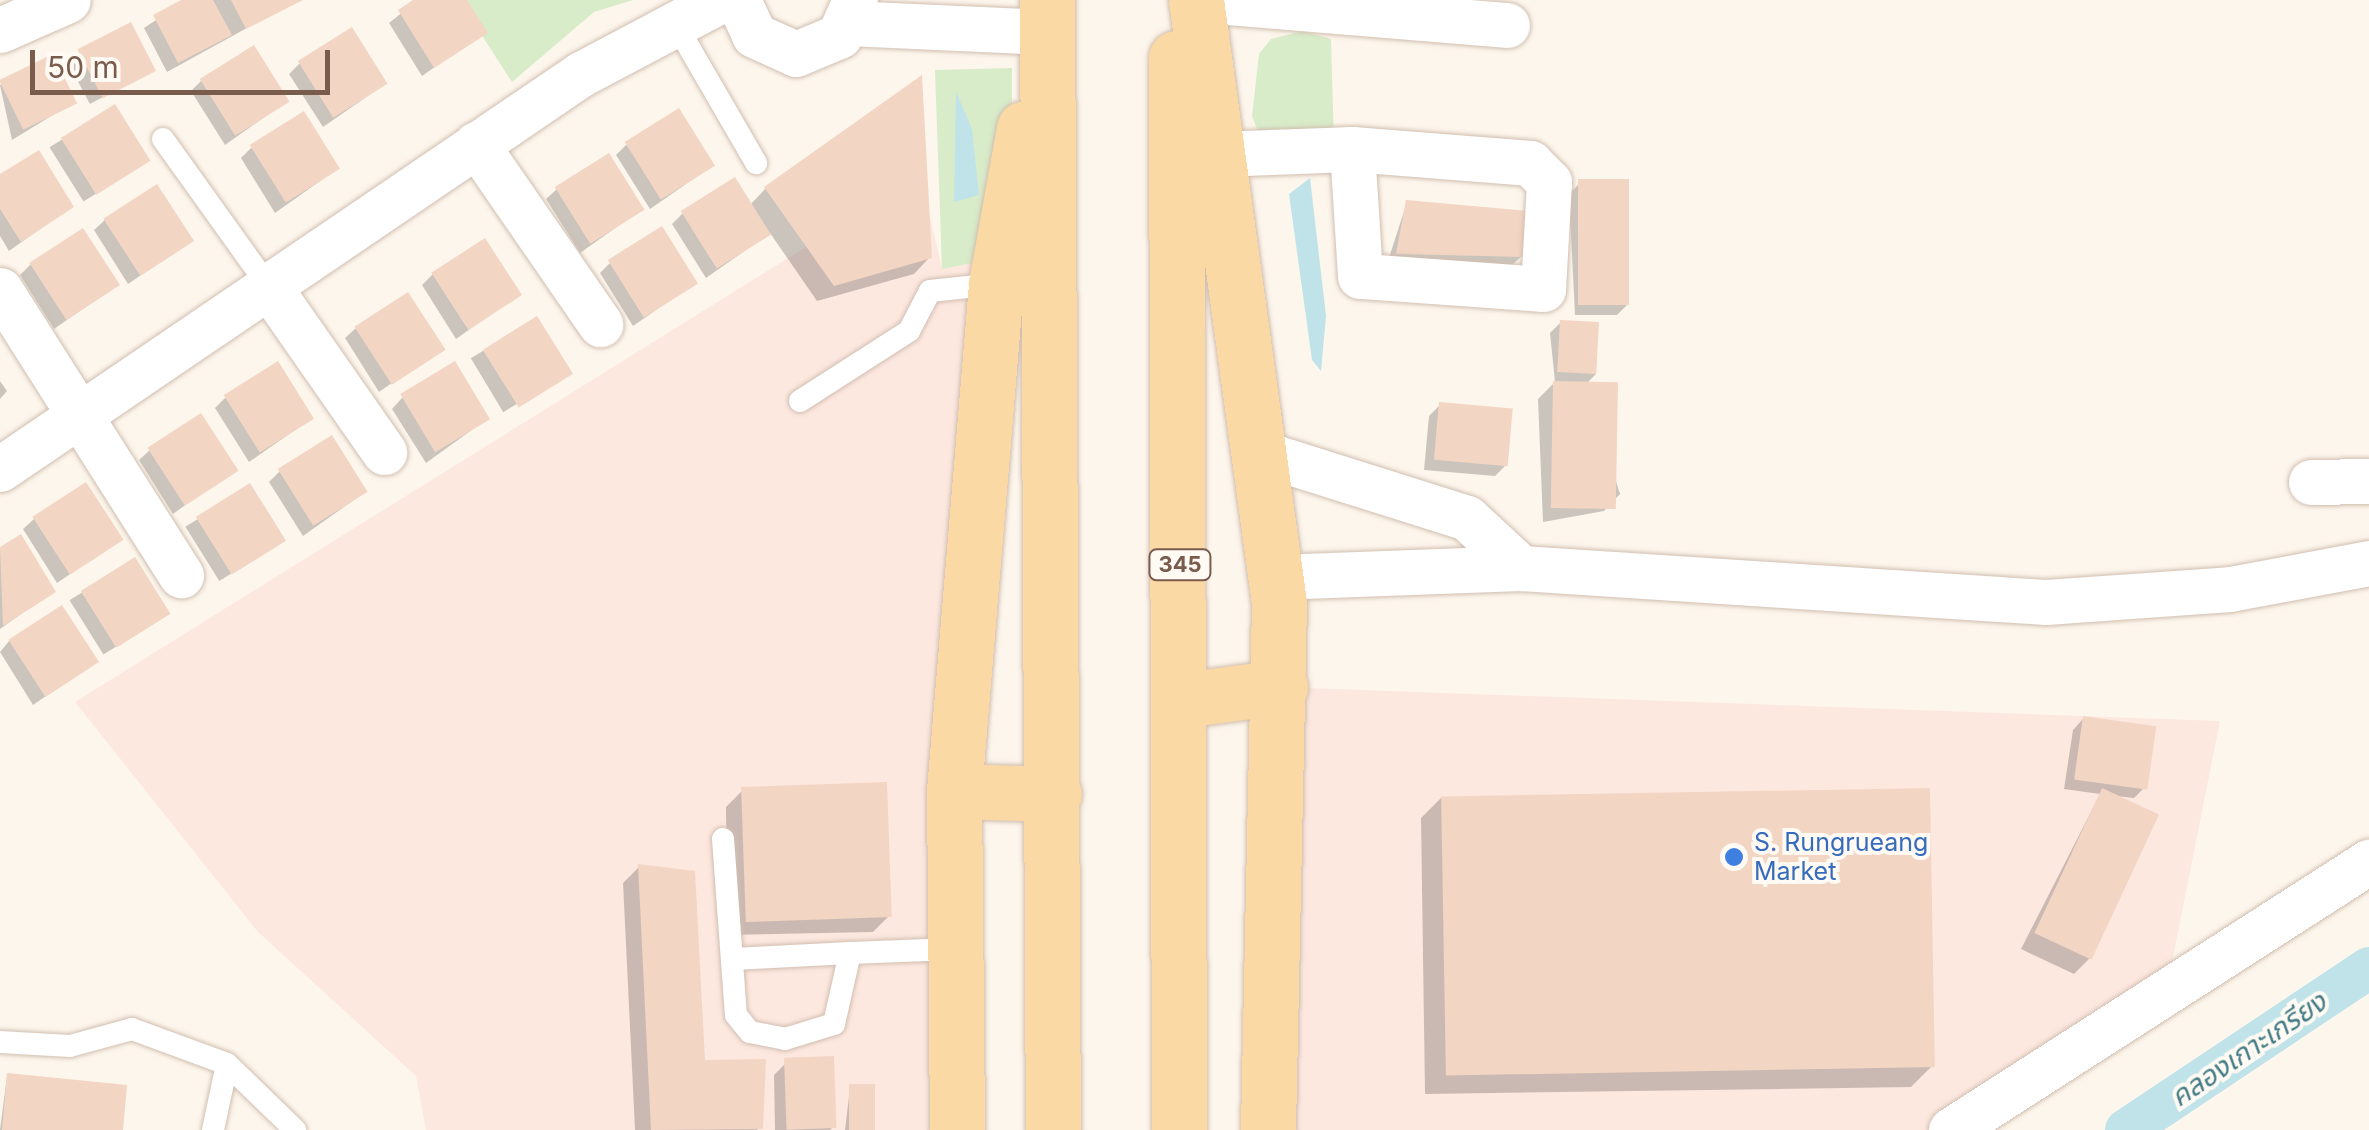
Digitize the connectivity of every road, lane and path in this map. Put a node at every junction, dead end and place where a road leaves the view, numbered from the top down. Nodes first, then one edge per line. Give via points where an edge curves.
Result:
1 (68, 0) edge
2 (721, 0) edge
3 (738, 0) edge
4 (1177, 0) edge
5 (1199, 0) edge
6 (851, 12) edge
7 (675, 23) junction
8 (1507, 25) dead end
9 (0, 30) edge
10 (1047, 36) edge
11 (163, 138) dead end
12 (476, 144) junction
13 (1352, 149) junction
14 (1218, 154) junction
15 (756, 163) dead end
16 (266, 284) junction
17 (996, 284) junction
18 (0, 290) edge
19 (600, 324) dead end
20 (800, 401) dead end
21 (80, 414) junction
22 (384, 452) dead end
23 (1258, 452) junction
24 (0, 468) edge
25 (2369, 481) edge
26 (2312, 482) dead end
27 (2369, 562) edge
28 (1521, 568) junction
29 (181, 575) dead end
30 (1276, 576) junction
31 (1280, 687) junction
32 (1182, 700) junction
33 (954, 791) junction
34 (1054, 794) junction
35 (723, 839) dead end
36 (2369, 862) edge
37 (953, 950) junction
38 (850, 953) junction
39 (733, 960) junction
40 (0, 1042) edge
41 (227, 1064) junction
42 (213, 1130) edge
43 (295, 1130) edge
44 (958, 1130) edge
45 (1054, 1130) edge
46 (1180, 1130) edge
47 (1268, 1130) edge
48 (1951, 1130) edge

1 - 9 street
2 - 7 street
3 - 6 street via 754,35 781,51 826,46
4 - 32 main road, 345
5 - 8 street
5 - 14 main road
6 - 10 street
7 - 12 street
7 - 15 lane
10 - 17 main road via 1020,138
10 - 34 main road
11 - 16 lane
12 - 16 street
12 - 19 street
13 - 13 street via 1510,157 1540,170 1549,182 1543,289 1360,276
13 - 14 street
14 - 23 main road
16 - 21 street
16 - 22 street
17 - 20 lane via 930,291 909,331
17 - 33 main road
18 - 21 street
21 - 24 street
21 - 29 street
23 - 28 street via 1467,518
23 - 30 main road
25 - 26 street
27 - 28 street via 2230,589 2046,602
28 - 30 street
30 - 31 main road
31 - 32 main road
31 - 47 main road
32 - 46 main road, 345
33 - 34 main road
33 - 37 main road
34 - 45 main road
35 - 39 lane
36 - 48 street
37 - 38 lane
37 - 44 main road
38 - 39 lane
38 - 39 lane via 834,1024 785,1039 741,1027
40 - 41 lane via 70,1046 132,1029
41 - 42 lane
41 - 43 lane

